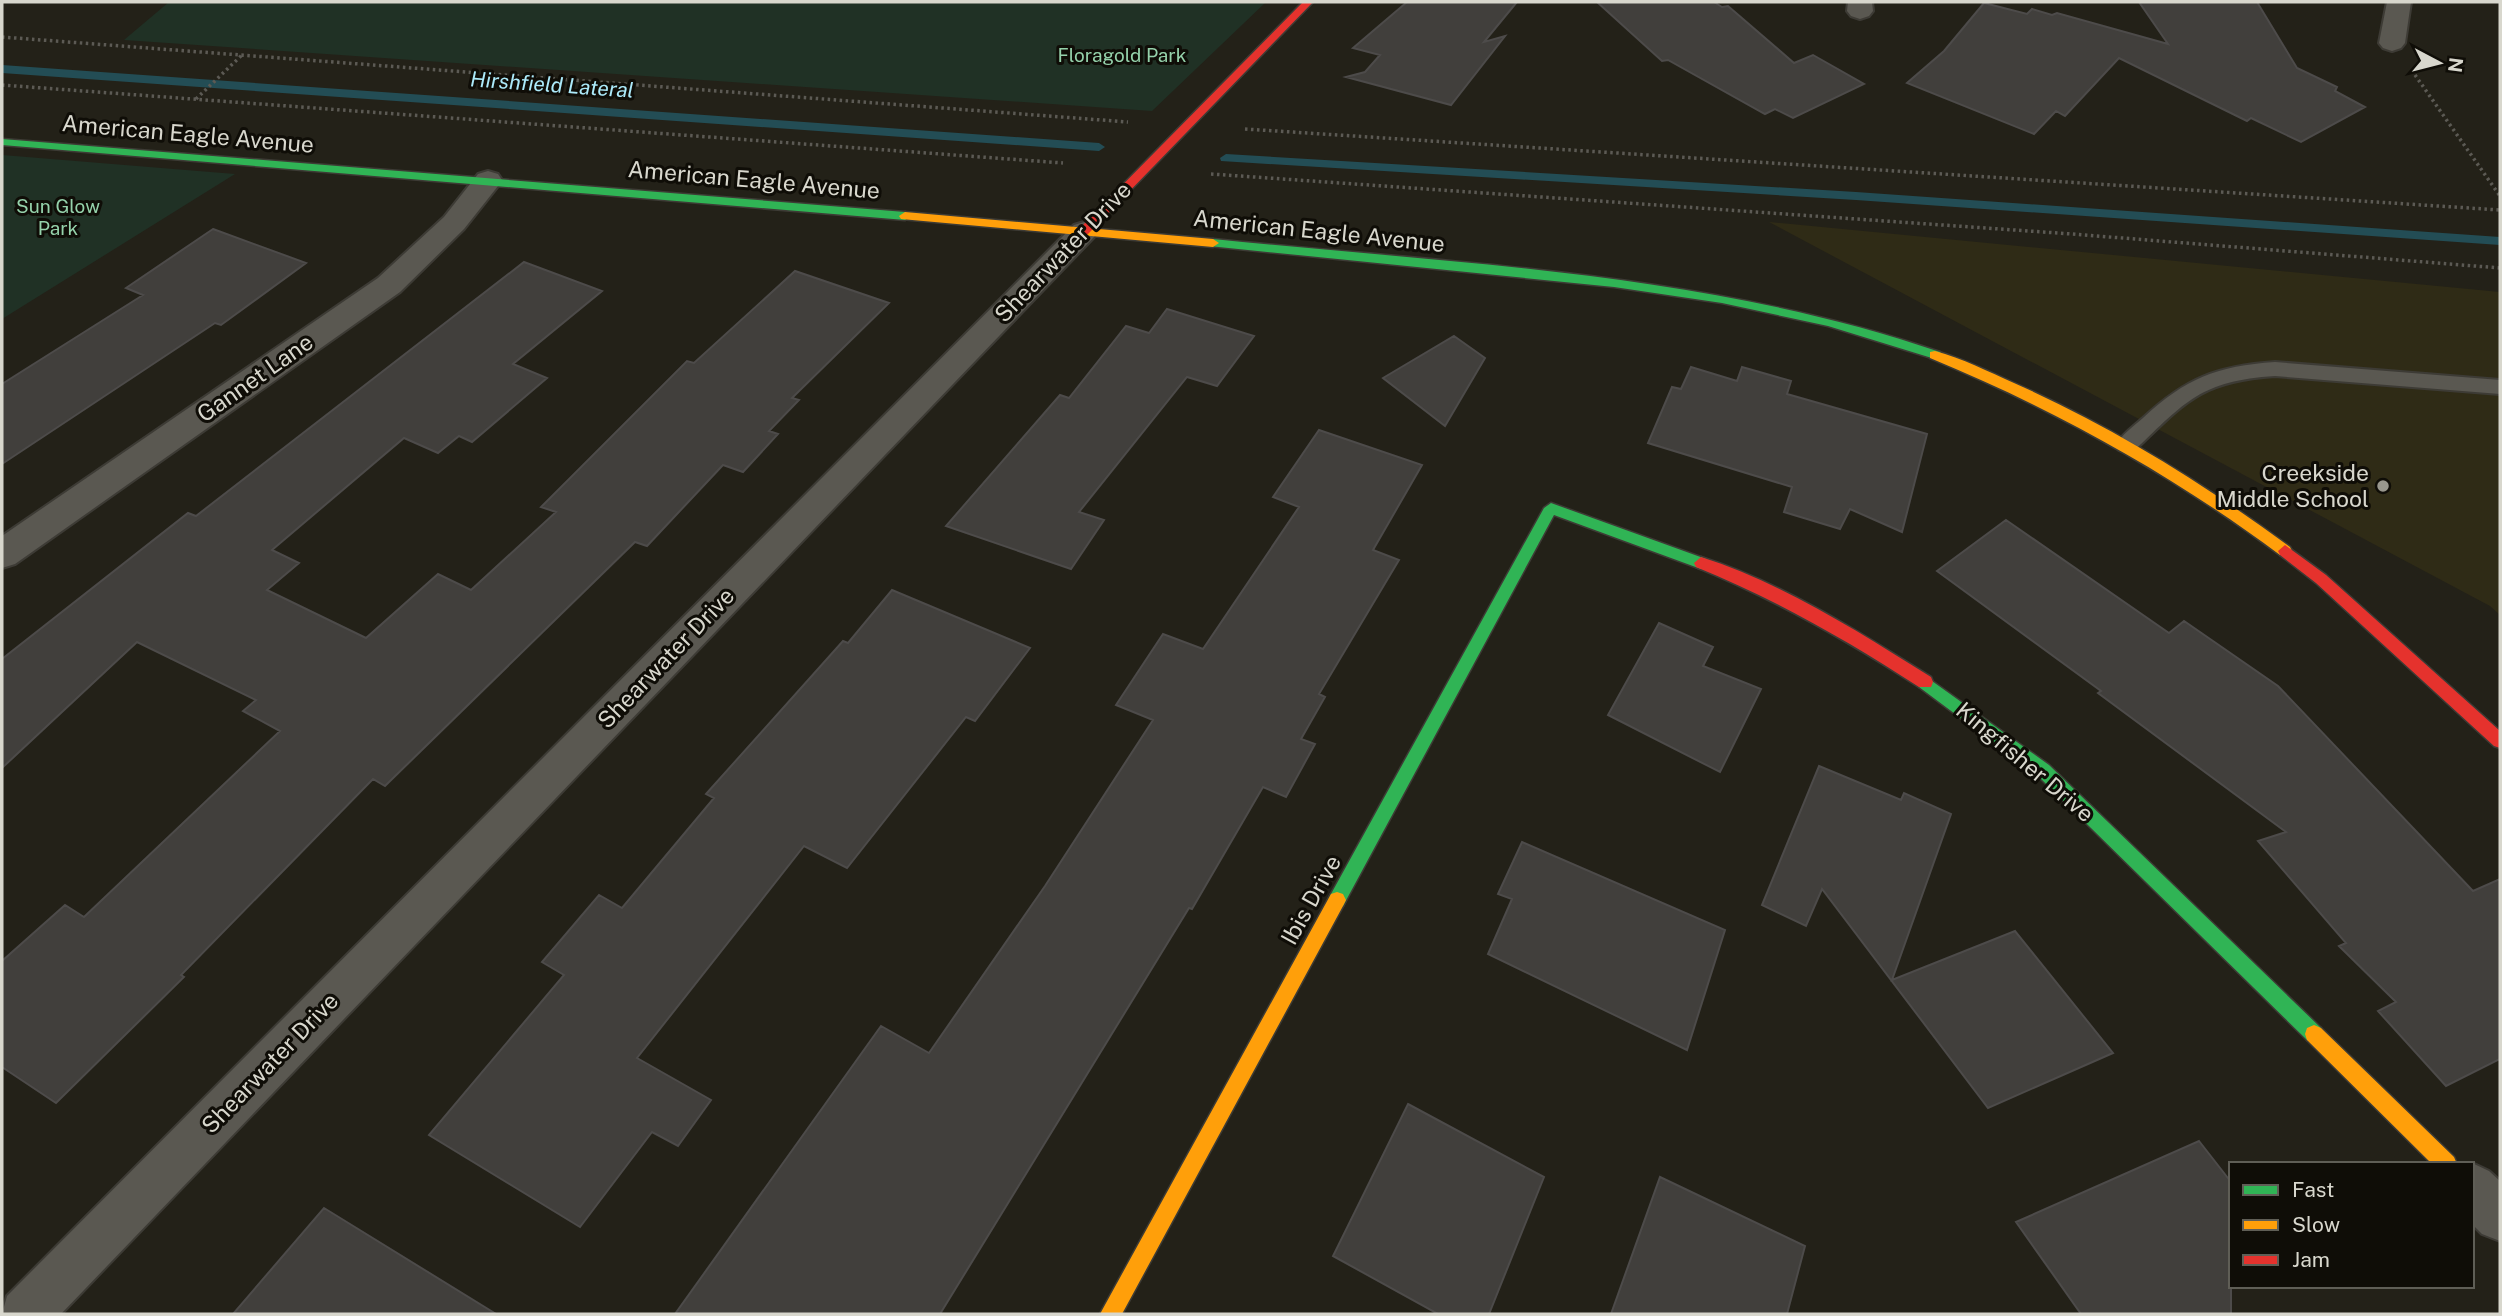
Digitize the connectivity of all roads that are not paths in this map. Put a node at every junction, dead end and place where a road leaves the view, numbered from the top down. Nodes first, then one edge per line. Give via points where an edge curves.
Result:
1 (1308, 2) edge
2 (2399, 2) edge
3 (2392, 43) road end
4 (2, 142) edge
5 (488, 180) junction
6 (1084, 231) junction
7 (2500, 387) edge
8 (2127, 445) junction
9 (1551, 508) joint
10 (2, 554) edge
11 (2500, 741) edge
12 (2445, 1162) edge
13 (2474, 1190) edge
14 (2500, 1216) edge
15 (25, 1314) edge
16 (1111, 1314) edge

1 - 6 street, Shearwater Drive
2 - 3 street
4 - 5 street, American Eagle Avenue
5 - 6 street, American Eagle Avenue
5 - 10 street, Gannet Lane via 454,223 389,285
6 - 8 street, American Eagle Avenue via 1727,297 1900,342 2040,399
6 - 15 street, Shearwater Drive
7 - 8 lane via 2246,370 2185,391
8 - 11 street, American Eagle Avenue via 2251,525 2321,579
9 - 12 street, Kingfisher Drive via 1741,578 1847,632 1939,691 2043,770
9 - 16 street, Ibis Drive
13 - 14 street

